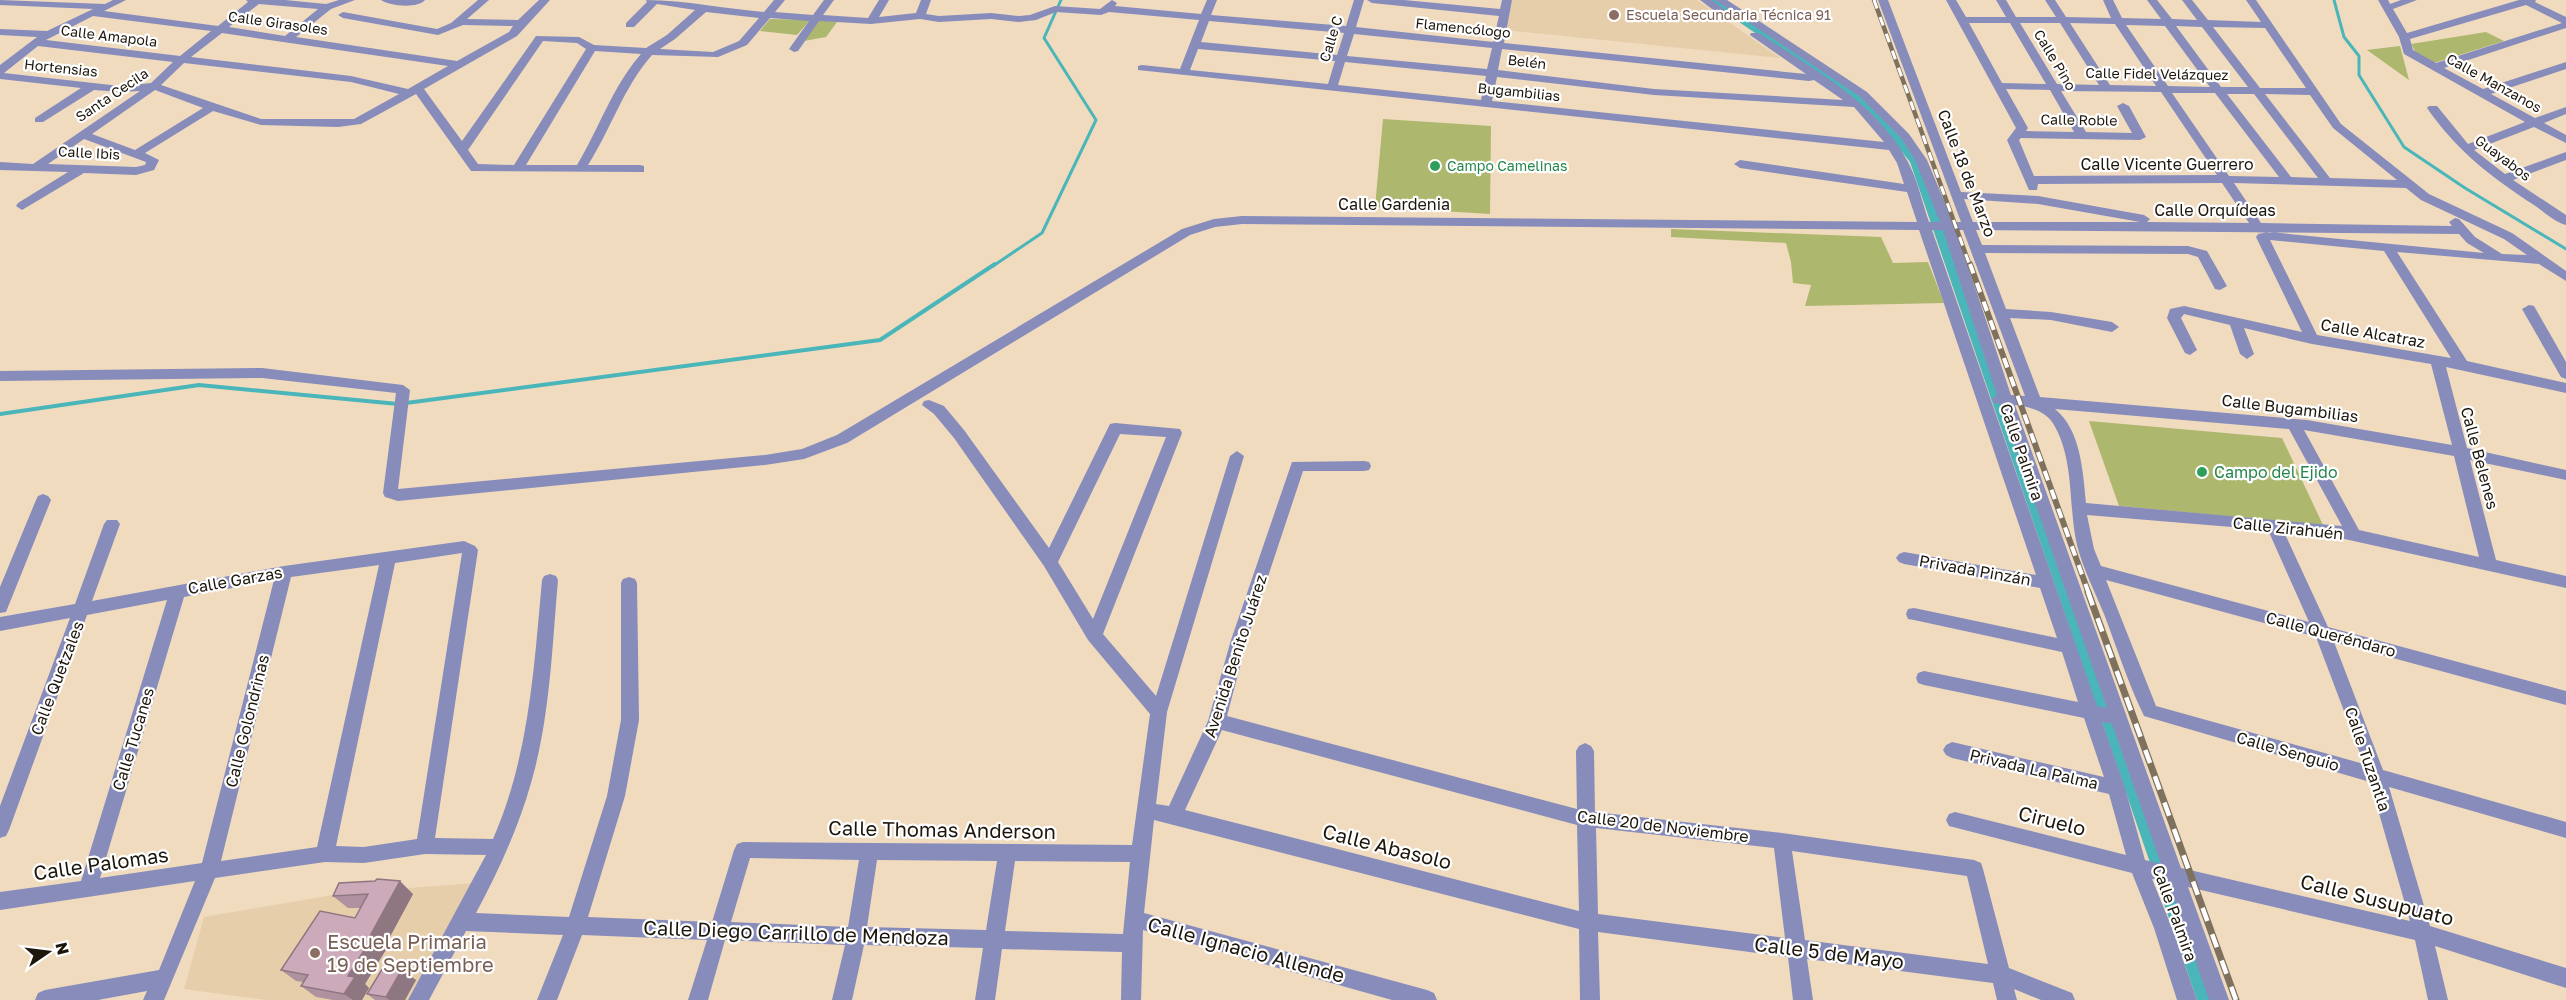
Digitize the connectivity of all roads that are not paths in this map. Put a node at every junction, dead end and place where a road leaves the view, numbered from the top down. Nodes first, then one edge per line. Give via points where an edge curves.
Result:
1 (121, 0) edge
2 (251, 0) edge
3 (257, 0) edge
4 (350, 0) edge
5 (386, 0) edge
6 (420, 0) edge
7 (484, 0) edge
8 (545, 0) edge
9 (651, 0) edge
10 (656, 0) edge
11 (727, 0) edge
12 (780, 0) edge
13 (829, 0) edge
14 (884, 0) edge
15 (926, 0) edge
16 (1212, 0) edge
17 (1359, 0) edge
18 (1372, 0) edge
19 (1507, 0) edge
20 (1705, 0) edge
21 (1720, 0) edge
22 (1883, 0) edge
23 (1951, 0) edge
24 (2001, 0) edge
25 (2049, 0) edge
26 (2109, 0) edge
27 (2152, 0) edge
28 (2187, 0) edge
29 (2251, 0) edge
30 (2412, 0) edge
31 (2527, 0) edge
32 (0, 2) edge
33 (679, 2) edge
34 (2385, 4) edge
35 (1112, 5) edge
36 (107, 7) junction
37 (327, 7) junction
38 (703, 9) junction
39 (717, 11) junction
40 (92, 13) junction
41 (1504, 13) junction
42 (343, 15) dead end
43 (769, 16) junction
44 (920, 16) junction
45 (1206, 16) junction
46 (816, 18) junction
47 (1963, 20) junction
48 (2013, 20) junction
49 (2062, 20) junction
50 (871, 21) junction
51 (2118, 21) junction
52 (2169, 22) junction
53 (456, 23) junction
54 (521, 23) junction
55 (2205, 23) junction
56 (2566, 23) edge
57 (630, 25) dead end
58 (2268, 25) junction
59 (219, 29) junction
60 (1350, 30) junction
61 (0, 32) edge
62 (48, 34) junction
63 (527, 36) junction
64 (2404, 37) junction
65 (287, 39) junction
66 (34, 42) junction
67 (1194, 45) junction
68 (1497, 47) junction
69 (592, 48) junction
70 (794, 49) dead end
71 (649, 51) junction
72 (1341, 59) junction
73 (5, 60) edge
74 (181, 60) junction
75 (460, 65) junction
76 (2566, 65) edge
77 (2435, 67) junction
78 (1142, 68) dead end
79 (1184, 72) junction
80 (1492, 73) junction
81 (0, 74) edge
82 (1818, 74) junction
83 (92, 86) junction
84 (154, 86) junction
85 (1999, 86) junction
86 (2053, 87) junction
87 (1332, 88) junction
88 (2107, 88) junction
89 (2166, 89) junction
90 (2218, 90) junction
91 (414, 91) junction
92 (2258, 91) junction
93 (2314, 92) junction
94 (2482, 93) junction
95 (1801, 101) junction
96 (1486, 103) junction
97 (1857, 104) junction
98 (214, 106) junction
99 (2123, 106) dead end
100 (2433, 108) dead end
101 (2566, 110) edge
102 (39, 120) dead end
103 (2533, 122) junction
104 (81, 134) junction
105 (2017, 134) junction
106 (2082, 135) junction
107 (2566, 140) edge
108 (1894, 147) junction
109 (2466, 149) junction
110 (461, 151) junction
111 (136, 154) junction
112 (2566, 156) edge
113 (1740, 164) dead end
114 (0, 166) edge
115 (37, 166) junction
116 (83, 168) junction
117 (518, 168) junction
118 (580, 169) junction
119 (640, 169) dead end
120 (2224, 179) junction
121 (2504, 179) junction
122 (2029, 180) junction
123 (2288, 181) junction
124 (2327, 182) junction
125 (2408, 184) junction
126 (1913, 189) junction
127 (1957, 195) junction
128 (2038, 200) junction
129 (2566, 204) edge
130 (22, 206) dead end
131 (2549, 210) junction
132 (2455, 213) junction
133 (2566, 221) edge
134 (1927, 225) junction
135 (1946, 226) junction
136 (1969, 226) junction
137 (2185, 226) junction
138 (2257, 226) junction
139 (2460, 230) junction
140 (2388, 248) junction
141 (1977, 249) junction
142 (2509, 259) junction
143 (2543, 260) junction
144 (2566, 277) edge
145 (2220, 286) dead end
146 (2529, 309) dead end
147 (2002, 313) junction
148 (2235, 321) junction
149 (2112, 327) dead end
150 (2313, 339) junction
151 (2190, 350) dead end
152 (2247, 354) dead end
153 (2437, 360) junction
154 (2462, 365) junction
155 (2566, 374) edge
156 (0, 376) edge
157 (2566, 388) edge
158 (1985, 397) junction
159 (2005, 400) junction
160 (2035, 403) junction
161 (929, 405) dead end
162 (2294, 424) junction
163 (2459, 452) junction
164 (1237, 456) dead end
165 (1364, 466) dead end
166 (2566, 475) edge
167 (43, 500) dead end
168 (2078, 508) junction
169 (112, 524) dead end
170 (2274, 526) junction
171 (2354, 535) junction
172 (389, 556) junction
173 (1904, 558) dead end
174 (1050, 562) junction
175 (2489, 564) junction
176 (284, 572) junction
177 (2096, 572) junction
178 (2044, 574) junction
179 (2067, 574) junction
180 (550, 580) dead end
181 (2566, 582) edge
182 (629, 583) dead end
183 (178, 590) junction
184 (0, 607) edge
185 (83, 608) junction
186 (1914, 614) dead end
187 (0, 624) edge
188 (2322, 632) junction
189 (1094, 635) junction
190 (2068, 646) junction
191 (1924, 678) dead end
192 (2566, 698) edge
193 (1160, 712) junction
194 (2092, 713) junction
195 (2118, 718) junction
196 (1217, 721) junction
197 (1952, 750) dead end
198 (1585, 751) dead end
199 (2377, 777) junction
200 (2116, 788) junction
201 (1145, 810) junction
202 (1174, 815) junction
203 (1587, 819) junction
204 (1955, 820) dead end
205 (0, 830) edge
206 (2566, 830) edge
207 (1782, 841) junction
208 (424, 846) junction
209 (497, 847) junction
210 (869, 852) junction
211 (1006, 853) junction
212 (325, 854) junction
213 (1140, 854) junction
214 (2143, 868) junction
215 (209, 871) junction
216 (2171, 873) junction
217 (88, 888) junction
218 (0, 901) edge
219 (1134, 919) junction
220 (461, 922) junction
221 (1588, 922) junction
222 (576, 926) junction
223 (718, 930) junction
224 (2424, 933) junction
225 (856, 936) junction
226 (994, 938) junction
227 (1132, 943) junction
228 (1796, 948) junction
229 (2002, 975) junction
230 (165, 978) junction
231 (2566, 978) edge
232 (45, 1000) edge
233 (153, 1000) edge
234 (418, 1000) edge
235 (547, 1000) edge
236 (698, 1000) edge
237 (842, 1000) edge
238 (985, 1000) edge
239 (1131, 1000) edge
240 (1427, 1000) edge
241 (1590, 1000) edge
242 (1803, 1000) edge
243 (2007, 1000) edge
244 (2065, 1000) edge
245 (2187, 1000) edge
246 (2219, 1000) edge
247 (2438, 1000) edge

1 - 36 street
2 - 3 street
3 - 37 street
3 - 59 street, Santa Cecila
4 - 37 street
5 - 6 street
7 - 53 street
8 - 54 street
9 - 10 street, Flamencólogo
10 - 33 street, Flamencólogo
10 - 57 street
11 - 39 street
12 - 43 street
13 - 46 street
14 - 50 street
15 - 44 street
16 - 45 street
17 - 60 street, Calle C
18 - 41 street
19 - 41 street
20 - 82 street, Calle Palmira
21 - 82 street
22 - 127 street, Calle 18 de Marzo
23 - 47 street
24 - 48 street, Calle Pino
25 - 49 street
26 - 51 street
27 - 52 street
28 - 55 street
29 - 58 street
30 - 34 street
31 - 56 street
31 - 64 street
32 - 36 street
33 - 38 street, Flamencólogo
34 - 64 street
35 - 44 street, Flamencólogo via 1091,12 1055,9 1019,19
35 - 45 street, Flamencólogo
36 - 40 street
37 - 65 street
38 - 39 street, Flamencólogo
38 - 71 street
39 - 43 street, Flamencólogo
40 - 59 street, Calle Girasoles
40 - 62 street
41 - 68 street
42 - 53 street via 438,32
43 - 46 street, Flamencólogo
43 - 71 street via 743,43 714,55
44 - 50 street, Flamencólogo
45 - 60 street, Flamencólogo
45 - 67 street
46 - 50 street, Flamencólogo
46 - 70 street
47 - 48 street
47 - 85 street
48 - 49 street
48 - 86 street, Calle Pino
49 - 51 street
49 - 88 street
51 - 52 street
51 - 89 street
52 - 55 street
52 - 90 street
53 - 54 street
54 - 63 street
55 - 58 street
55 - 92 street
56 - 77 street
58 - 93 street
59 - 65 street, Calle Girasoles
59 - 74 street, Santa Cecila
60 - 68 street, Flamencólogo
60 - 72 street, Calle C
61 - 62 street, Calle Amapola
62 - 66 street
63 - 69 street via 579,40
63 - 75 street
63 - 110 street
64 - 77 street, Calle Manzanos via 2408,52
65 - 75 street, Calle Girasoles
66 - 73 street
66 - 74 street, Calle Amapola
67 - 72 street, Belén
67 - 79 street
68 - 80 street
68 - 82 street, Flamencólogo
69 - 71 street
69 - 117 street
71 - 118 street via 615,100 601,135
72 - 80 street, Belén
72 - 87 street, Calle C
73 - 81 street
74 - 84 street, Santa Cecila
74 - 91 street, Calle Amapola
75 - 91 street
76 - 94 street
77 - 94 street, Calle Manzanos
78 - 79 street, Bugambilias
79 - 87 street, Bugambilias
80 - 95 street, Belén via 1654,92
80 - 96 street
81 - 83 street, Hortensias
82 - 95 street
82 - 97 street, Calle Palmira
82 - 135 street via 1863,94 1905,136 1921,160
83 - 84 street, Hortensias via 120,90
83 - 102 street
84 - 98 street
84 - 104 street, Santa Cecila
85 - 86 street, Calle Fidel Velázquez
85 - 105 street via 2022,128
86 - 88 street, Calle Fidel Velázquez
86 - 106 street, Calle Pino
87 - 96 street, Bugambilias
88 - 89 street, Calle Fidel Velázquez
89 - 90 street, Calle Fidel Velázquez
89 - 120 street
90 - 92 street, Calle Fidel Velázquez
90 - 123 street
91 - 98 street via 357,122 338,124 261,122 234,116
91 - 110 street
92 - 93 street, Calle Fidel Velázquez
92 - 124 street
93 - 125 street via 2337,126
94 - 103 street, Calle Manzanos
95 - 97 street, Belén
96 - 108 street, Bugambilias
97 - 108 street, Calle Palmira
98 - 111 street
99 - 106 street, Calle Roble via 2140,137
100 - 109 street, Guayabos via 2445,129
101 - 103 street
103 - 107 street, Calle Manzanos
103 - 109 street
104 - 111 street
104 - 115 street, Santa Cecila
105 - 106 street, Calle Roble
105 - 122 street via 2013,140
108 - 126 street, Calle Palmira
109 - 121 street, Guayabos
110 - 117 street via 475,168
111 - 116 street, Calle Ibis via 153,160 150,167 136,171
112 - 121 street
113 - 126 street
114 - 115 street, Calle Ibis
115 - 116 street, Calle Ibis
116 - 130 street
117 - 118 street
118 - 119 street
120 - 122 street, Calle Vicente Guerrero
120 - 123 street, Calle Vicente Guerrero
120 - 138 street
121 - 131 street, Guayabos
122 - 128 street
123 - 124 street, Calle Vicente Guerrero
124 - 125 street, Calle Vicente Guerrero
125 - 132 street
126 - 134 street, Calle Palmira
127 - 128 street
127 - 136 street, Calle 18 de Marzo
128 - 137 street
129 - 131 street
131 - 133 street, Guayabos
132 - 139 street
132 - 143 street via 2508,236
134 - 135 street, Calle Gardenia
134 - 156 street, Calle Gardenia via 1254,220 1214,223 1186,232 908,401 842,439 804,454 398,495 390,493 390,486 403,390 262,373
134 - 158 street, Calle Palmira
135 - 136 street, Calle Orquídeas
135 - 159 street
136 - 137 street, Calle Orquídeas
136 - 141 street, Calle 18 de Marzo
137 - 138 street, Calle Orquídeas
138 - 139 street, Calle Orquídeas
139 - 142 street via 2489,252
140 - 142 street
140 - 150 street via 2262,237
140 - 154 street
141 - 145 street, Calle 18 de Marzo via 2178,249 2203,254
141 - 147 street
142 - 143 street
143 - 144 street
146 - 155 street
147 - 149 street via 2051,316
147 - 160 street
148 - 150 street, Calle Alcatraz
148 - 151 street, Calle Alcatraz via 2184,310 2175,312 2174,318
148 - 152 street
150 - 153 street, Calle Alcatraz
153 - 154 street, Calle Alcatraz
153 - 163 street, Calle Belenes
154 - 157 street, Calle Alcatraz
158 - 159 street, Calle Bugambilias
158 - 178 street, Calle Palmira
159 - 160 street, Calle Bugambilias
159 - 179 street
160 - 162 street, Calle Bugambilias
160 - 168 street via 2060,422 2069,447
161 - 174 street via 939,410 959,434
162 - 163 street, Calle Bugambilias
162 - 171 street
163 - 166 street, Calle Bugambilias
163 - 175 street, Calle Belenes
164 - 193 street
165 - 196 street, Avenida Benito Juárez via 1297,466 1239,640
167 - 184 street
168 - 170 street, Calle Zirahuén
168 - 177 street via 2081,532
169 - 185 street, Calle Quetzales
170 - 171 street, Calle Zirahuén
170 - 188 street, Calle Tuzantla
171 - 175 street, Calle Zirahuén
172 - 176 street, Calle Garzas
172 - 208 street, Calle Garzas via 454,546 470,550
172 - 212 street
173 - 178 street, Privada Pinzán
174 - 189 street
174 - 189 street via 1115,428 1175,433
175 - 181 street, Calle Zirahuén
176 - 183 street, Calle Garzas
176 - 215 street, Calle Golondrinas
177 - 188 street, Calle Queréndaro
177 - 199 street, Calle Senguio via 2150,711
178 - 179 street, Privada Pinzán
178 - 190 street, Calle Palmira
179 - 195 street
180 - 209 street via 540,698 528,759 514,809
182 - 222 street via 630,720 616,796
183 - 185 street, Calle Garzas
183 - 217 street, Calle Tucanes
185 - 187 street, Calle Garzas
185 - 205 street, Calle Quetzales
186 - 190 street
188 - 192 street, Calle Queréndaro
188 - 199 street, Calle Tuzantla
189 - 193 street
190 - 194 street, Calle Palmira
191 - 194 street
193 - 201 street
194 - 195 street
194 - 200 street, Calle Palmira
195 - 216 street
196 - 202 street, Avenida Benito Juárez
196 - 203 street, Calle 20 de Noviembre
197 - 200 street, Privada La Palma
198 - 203 street
199 - 206 street, Calle Senguio
199 - 224 street, Calle Tuzantla
200 - 214 street, Calle Palmira
201 - 202 street
201 - 213 street
202 - 221 street, Calle Abasolo
203 - 207 street, Calle 20 de Noviembre
203 - 221 street
204 - 214 street, Ciruelo
207 - 228 street
207 - 229 street, Calle 20 de Noviembre via 1974,869
208 - 209 street, Calle Palomas
208 - 212 street, Calle Palomas via 364,855
209 - 220 street
210 - 211 street, Calle Thomas Anderson
210 - 223 street, Calle Thomas Anderson via 743,850
210 - 225 street
211 - 213 street, Calle Thomas Anderson
211 - 226 street
212 - 215 street, Calle Palomas
213 - 219 street
214 - 216 street, Ciruelo
214 - 245 street, Calle Palmira
215 - 217 street, Calle Palomas
215 - 230 street, Calle Golondrinas
216 - 224 street, Calle Susupuato
216 - 246 street
217 - 218 street, Calle Palomas
219 - 227 street
219 - 240 street, Calle Ignacio Allende
220 - 222 street, Calle Diego Carrillo de Mendoza
220 - 234 street
221 - 228 street, Calle 5 de Mayo
221 - 241 street
222 - 223 street, Calle Diego Carrillo de Mendoza
222 - 235 street
223 - 225 street, Calle Diego Carrillo de Mendoza
223 - 236 street
224 - 231 street, Calle Susupuato
224 - 247 street, Calle Tuzantla
225 - 226 street, Calle Diego Carrillo de Mendoza
225 - 237 street
226 - 227 street, Calle Diego Carrillo de Mendoza
226 - 238 street
227 - 239 street
228 - 229 street, Calle 5 de Mayo
228 - 242 street
229 - 243 street
229 - 244 street, Calle 5 de Mayo
230 - 232 street
230 - 233 street, Calle Golondrinas

